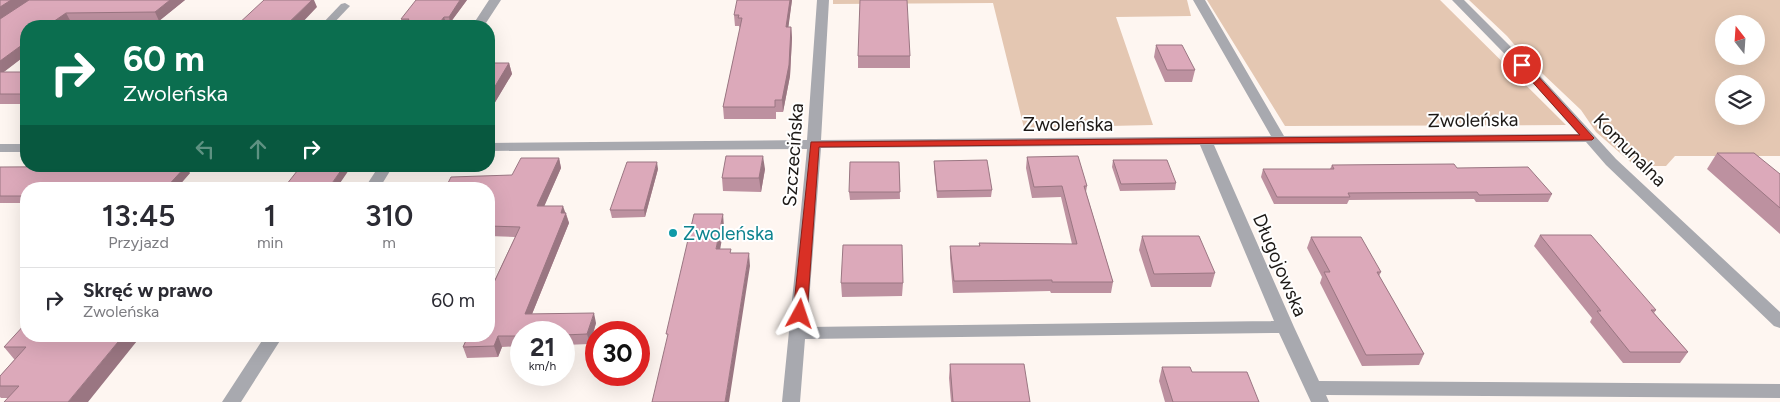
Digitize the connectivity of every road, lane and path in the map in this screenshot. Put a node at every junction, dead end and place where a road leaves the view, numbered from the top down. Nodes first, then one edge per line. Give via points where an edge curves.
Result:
1 (495, 0) edge
2 (823, 0) edge
3 (1199, 0) edge
4 (1458, 0) edge
5 (344, 6) dead end
6 (331, 20) edge
7 (482, 20) edge
8 (1588, 138) junction
9 (1280, 141) junction
10 (1206, 142) junction
11 (814, 144) junction
12 (495, 147) edge
13 (0, 148) edge
14 (20, 148) edge
15 (1780, 322) edge
16 (1285, 327) junction
17 (798, 333) junction
18 (270, 342) edge
19 (1780, 391) edge
20 (1317, 395) edge
21 (230, 402) edge
22 (791, 402) edge

1 - 7 street
2 - 11 street, Szczecińska
3 - 9 street
4 - 8 street, Komunalna via 1536,79
5 - 6 lane
8 - 9 street, Zwoleńska
8 - 15 street, Komunalna
9 - 10 street, Zwoleńska
10 - 11 street, Zwoleńska
10 - 16 street, Długojowska
11 - 12 street, Zwoleńska
11 - 17 street, Szczecińska
13 - 14 street
16 - 17 street
16 - 20 street, Długojowska
17 - 22 street, Szczecińska
18 - 21 street
19 - 20 street

